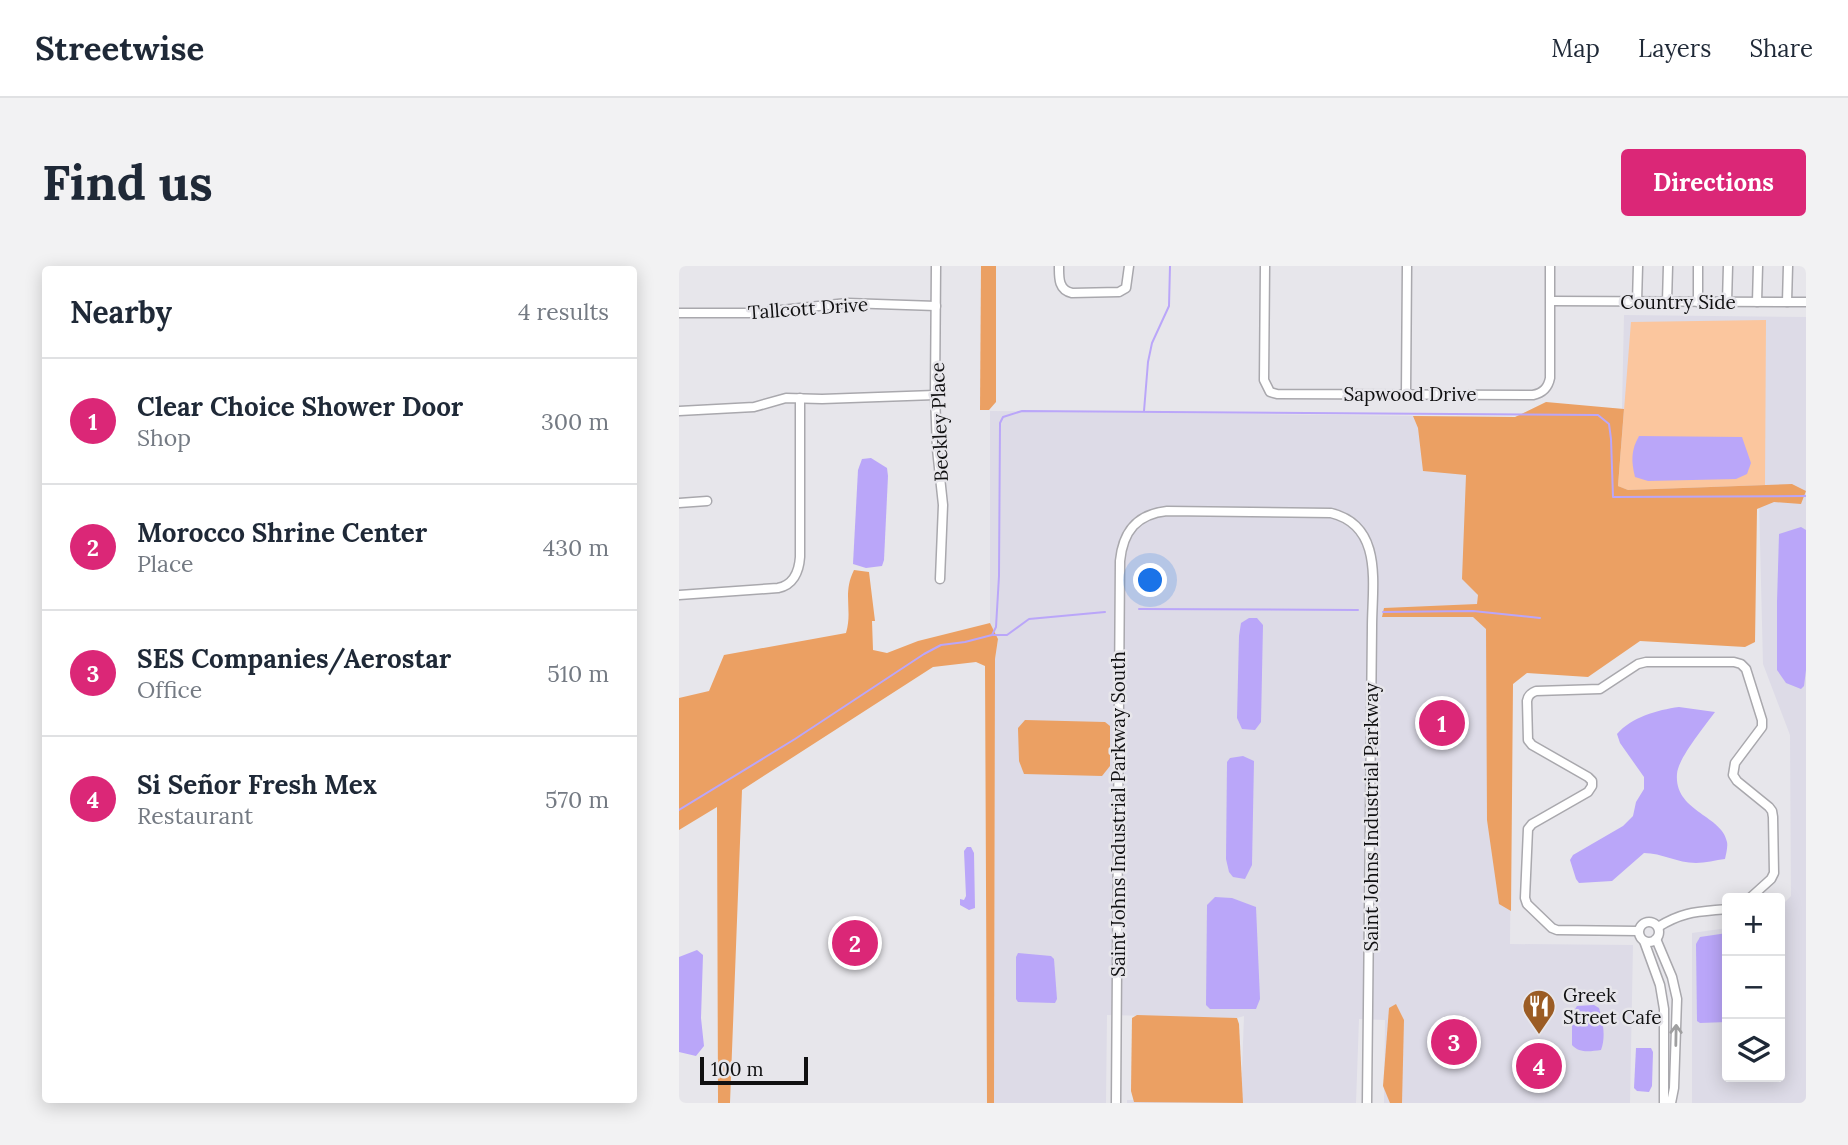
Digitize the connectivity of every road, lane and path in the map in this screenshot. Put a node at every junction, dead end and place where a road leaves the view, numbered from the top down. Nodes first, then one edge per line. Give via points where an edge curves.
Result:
1 (936, 266) edge
2 (1059, 266) edge
3 (1129, 266) edge
4 (1265, 266) edge
5 (1407, 266) edge
6 (1551, 266) edge
7 (1638, 266) edge
8 (1668, 266) edge
9 (1698, 266) edge
10 (1728, 266) edge
11 (1758, 266) edge
12 (1788, 266) edge
13 (1551, 301) junction
14 (1637, 302) junction
15 (1667, 302) junction
16 (1698, 302) junction
17 (1727, 302) junction
18 (1757, 302) junction
19 (1787, 302) junction
20 (1806, 302) edge
21 (936, 306) junction
22 (679, 313) edge
23 (1406, 393) junction
24 (935, 396) junction
25 (800, 398) junction
26 (679, 411) edge
27 (708, 501) dead end
28 (679, 503) edge
29 (1363, 533) joint
30 (940, 579) dead end
31 (679, 595) edge
32 (1756, 893) edge
33 (1722, 909) edge
34 (1658, 927) junction
35 (1638, 931) junction
36 (1656, 939) junction
37 (1644, 941) junction
38 (1116, 1103) edge
39 (1367, 1103) edge
40 (1664, 1103) edge
41 (1671, 1103) edge

1 - 21 street, Beckley Place
2 - 3 street via 1066,292 1112,293 1126,288
4 - 23 street, Sapwood Drive via 1264,380 1270,391
5 - 23 street
6 - 13 street
7 - 14 street
8 - 15 street
9 - 16 street
10 - 17 street
11 - 18 street
12 - 19 street
13 - 14 street, Country Side
13 - 23 street, Sapwood Drive via 1550,378 1541,393
14 - 15 street, Country Side
15 - 16 street, Country Side
16 - 17 street, Country Side
17 - 18 street, Country Side
18 - 19 street, Country Side
19 - 20 street, Country Side
21 - 22 street, Tallcott Drive via 847,303 753,313
21 - 24 street, Beckley Place
24 - 25 street
24 - 30 street, Beckley Place via 943,505
25 - 26 street via 754,407
25 - 31 street via 800,557 792,580 778,588
27 - 28 street
29 - 38 street, Saint Johns Industrial Parkway South via 1340,515 1167,511 1147,515 1125,537 1120,561
29 - 39 street, Saint Johns Industrial Parkway via 1372,567
32 - 35 street via 1774,873 1773,817 1769,807 1733,775 1735,764 1762,727 1741,664 1646,662 1599,690 1536,691 1527,701 1528,740 1588,777 1592,786 1528,829 1527,904 1557,930
33 - 34 street via 1689,912
34 - 35 street via 1647,922
34 - 36 street
35 - 37 street
36 - 37 street
41 -> 36 street via 1677,999
37 - 40 street via 1664,1009

